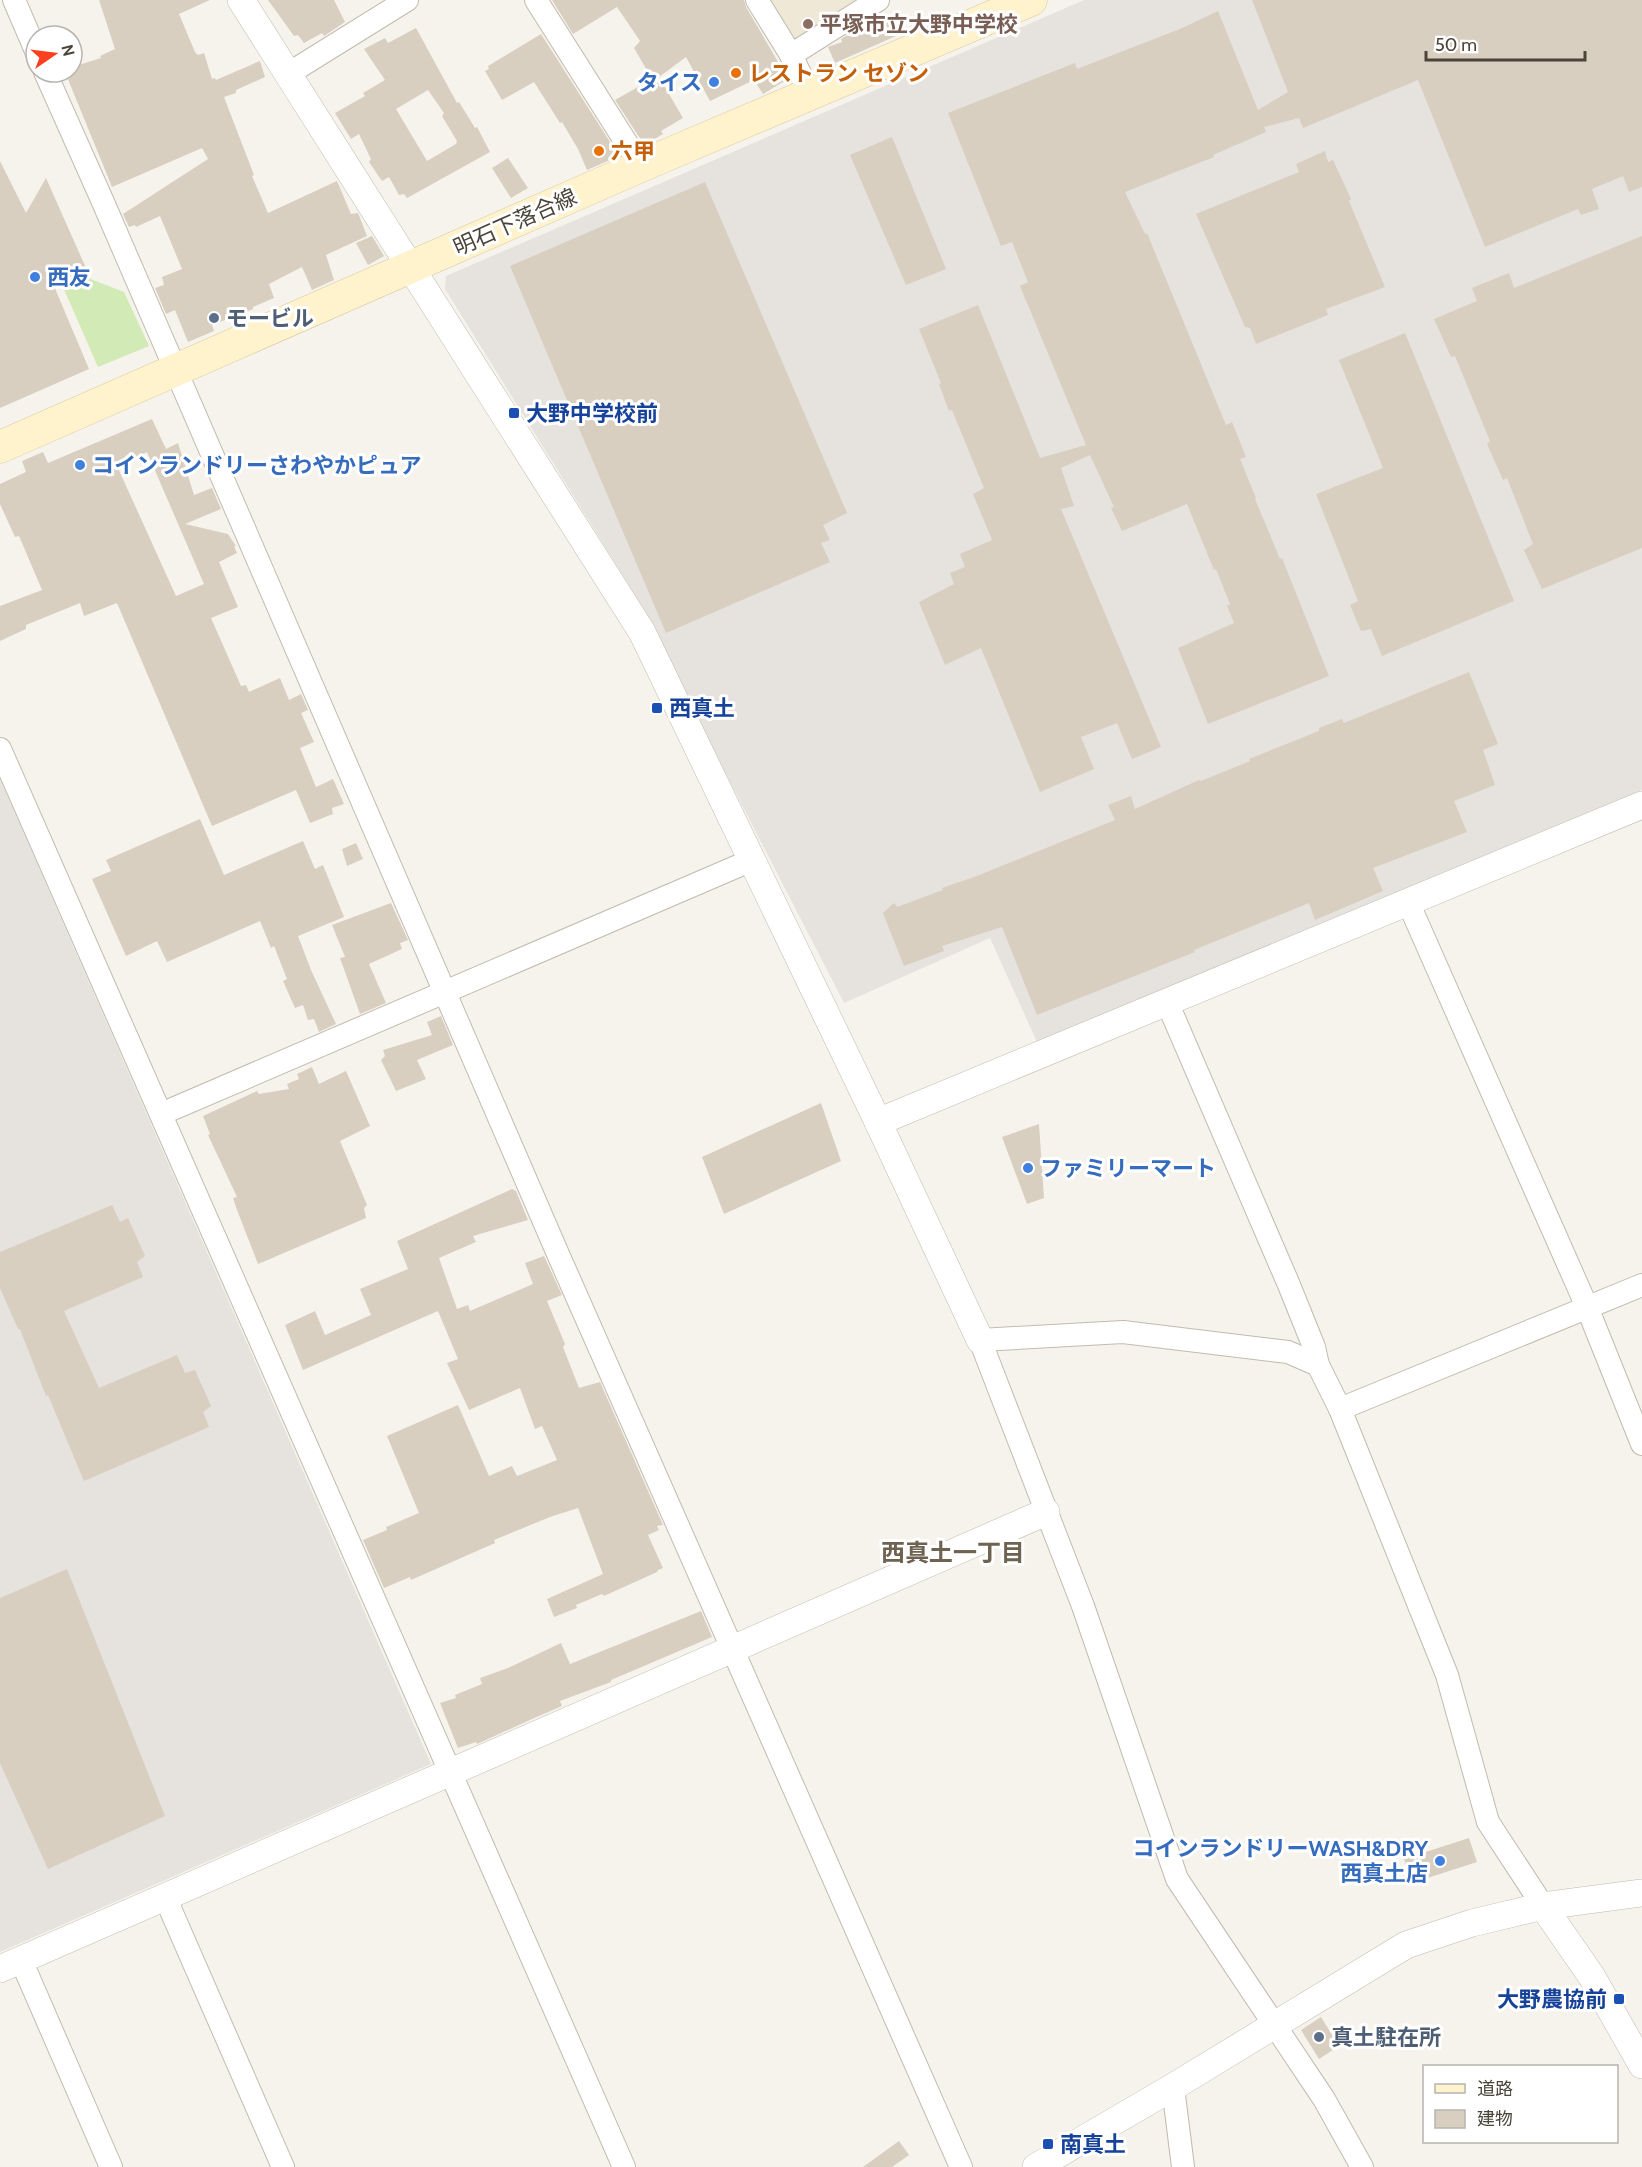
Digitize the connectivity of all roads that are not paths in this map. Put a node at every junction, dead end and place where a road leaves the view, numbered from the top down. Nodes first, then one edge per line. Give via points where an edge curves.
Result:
1 (14, 0) edge
2 (241, 0) edge
3 (407, 0) edge
4 (536, 0) edge
5 (757, 0) edge
6 (878, 0) edge
7 (1031, 0) edge
8 (24, 24) edge
9 (791, 55) junction
10 (288, 74) junction
11 (50, 84) edge
12 (810, 94) junction
13 (641, 166) junction
14 (410, 267) junction
15 (176, 370) junction
16 (0, 447) edge
17 (0, 749) edge
18 (1642, 805) edge
19 (752, 860) junction
20 (1408, 902) junction
21 (446, 992) junction
22 (1167, 1002) junction
23 (161, 1114) junction
24 (878, 1122) junction
25 (1642, 1285) edge
26 (1587, 1307) junction
27 (980, 1340) junction
28 (1318, 1365) junction
29 (1340, 1409) junction
30 (1642, 1444) edge
31 (1046, 1512) junction
32 (733, 1649) junction
33 (449, 1773) junction
34 (1642, 1893) edge
35 (165, 1897) junction
36 (1543, 1906) junction
37 (10, 1964) edge
38 (1274, 2024) junction
39 (1642, 2065) edge
40 (1173, 2087) junction
41 (111, 2167) edge
42 (283, 2167) edge
43 (624, 2167) edge
44 (961, 2167) edge
45 (1036, 2167) edge
46 (1183, 2167) edge
47 (1362, 2167) edge

1 - 8 street
2 - 10 street
3 - 10 street
4 - 13 street
5 - 9 street
6 - 9 street
7 - 12 main road, 明石下落合線
9 - 12 street
10 - 14 street
11 - 15 street
12 - 13 main road, 明石下落合線
13 - 14 main road, 明石下落合線
14 - 15 main road, 明石下落合線
14 - 19 street via 642,632
15 - 16 main road, 明石下落合線
15 - 21 street
17 - 23 street
18 - 20 street
19 - 21 street
19 - 24 street
20 - 22 street
20 - 26 street
21 - 23 street
21 - 32 street
22 - 24 street
22 - 28 street via 1289,1285
23 - 33 street
24 - 27 street
25 - 26 street
26 - 29 street
26 - 30 street
27 - 28 street via 1123,1332 1288,1352
27 - 31 street
28 - 29 street
29 - 36 street via 1447,1675 1488,1822
31 - 32 street
31 - 38 street via 1083,1606 1177,1879
32 - 33 street
32 - 44 street
33 - 35 street
33 - 43 street
34 - 36 street
35 - 37 street
35 - 42 street
36 - 38 street via 1472,1923 1406,1946
36 - 39 street via 1592,1977
37 - 41 street
38 - 40 street
38 - 47 street via 1324,2099
40 - 45 street
40 - 46 street

